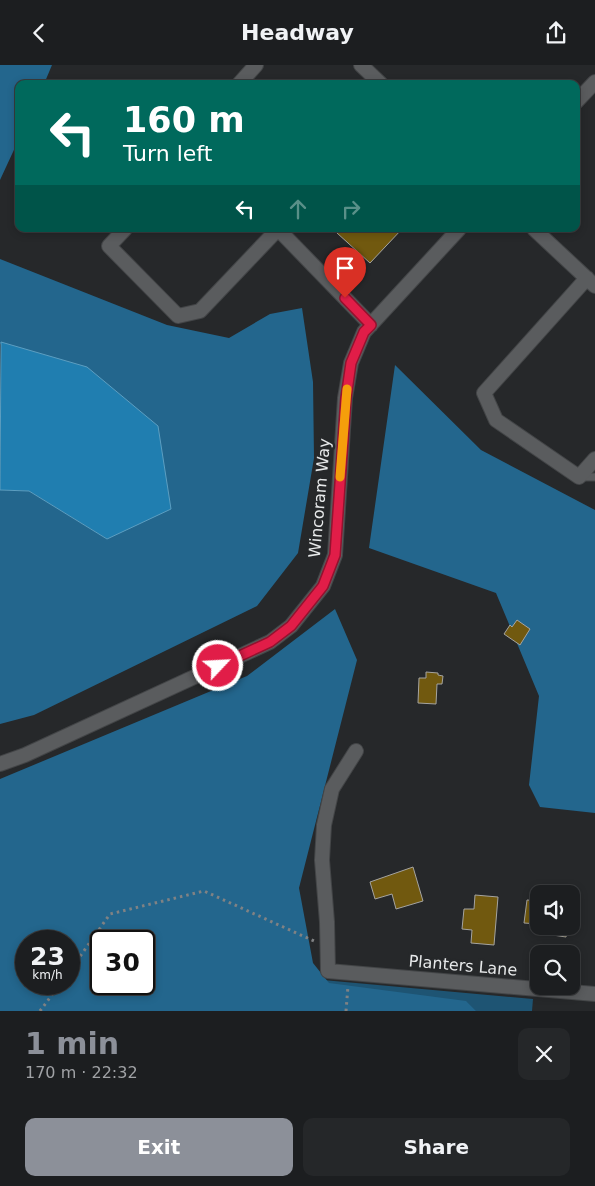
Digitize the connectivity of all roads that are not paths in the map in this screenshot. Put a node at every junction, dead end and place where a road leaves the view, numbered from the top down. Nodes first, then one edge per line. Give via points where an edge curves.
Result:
1 (256, 65) edge
2 (361, 65) edge
3 (243, 80) edge
4 (376, 80) edge
5 (595, 82) edge
6 (580, 98) edge
7 (123, 232) edge
8 (275, 232) edge
9 (281, 232) edge
10 (456, 232) edge
11 (537, 232) edge
12 (591, 282) edge
13 (371, 325) junction
14 (595, 459) edge
15 (579, 477) junction
16 (595, 477) edge
17 (356, 751) dead end
18 (0, 764) edge
19 (595, 994) edge

1 - 3 street
2 - 4 street
5 - 6 street
7 - 8 street via 109,247 178,316 200,311
9 - 13 street
10 - 13 street, Wincoram Way
11 - 12 street
12 - 15 street via 484,393 496,420
13 - 18 street, Wincoram Way via 364,332 351,363 335,555 323,586 291,626 270,642
14 - 15 street
15 - 16 lane
17 - 19 street, Planters Lane via 332,789 324,825 322,859 328,971

